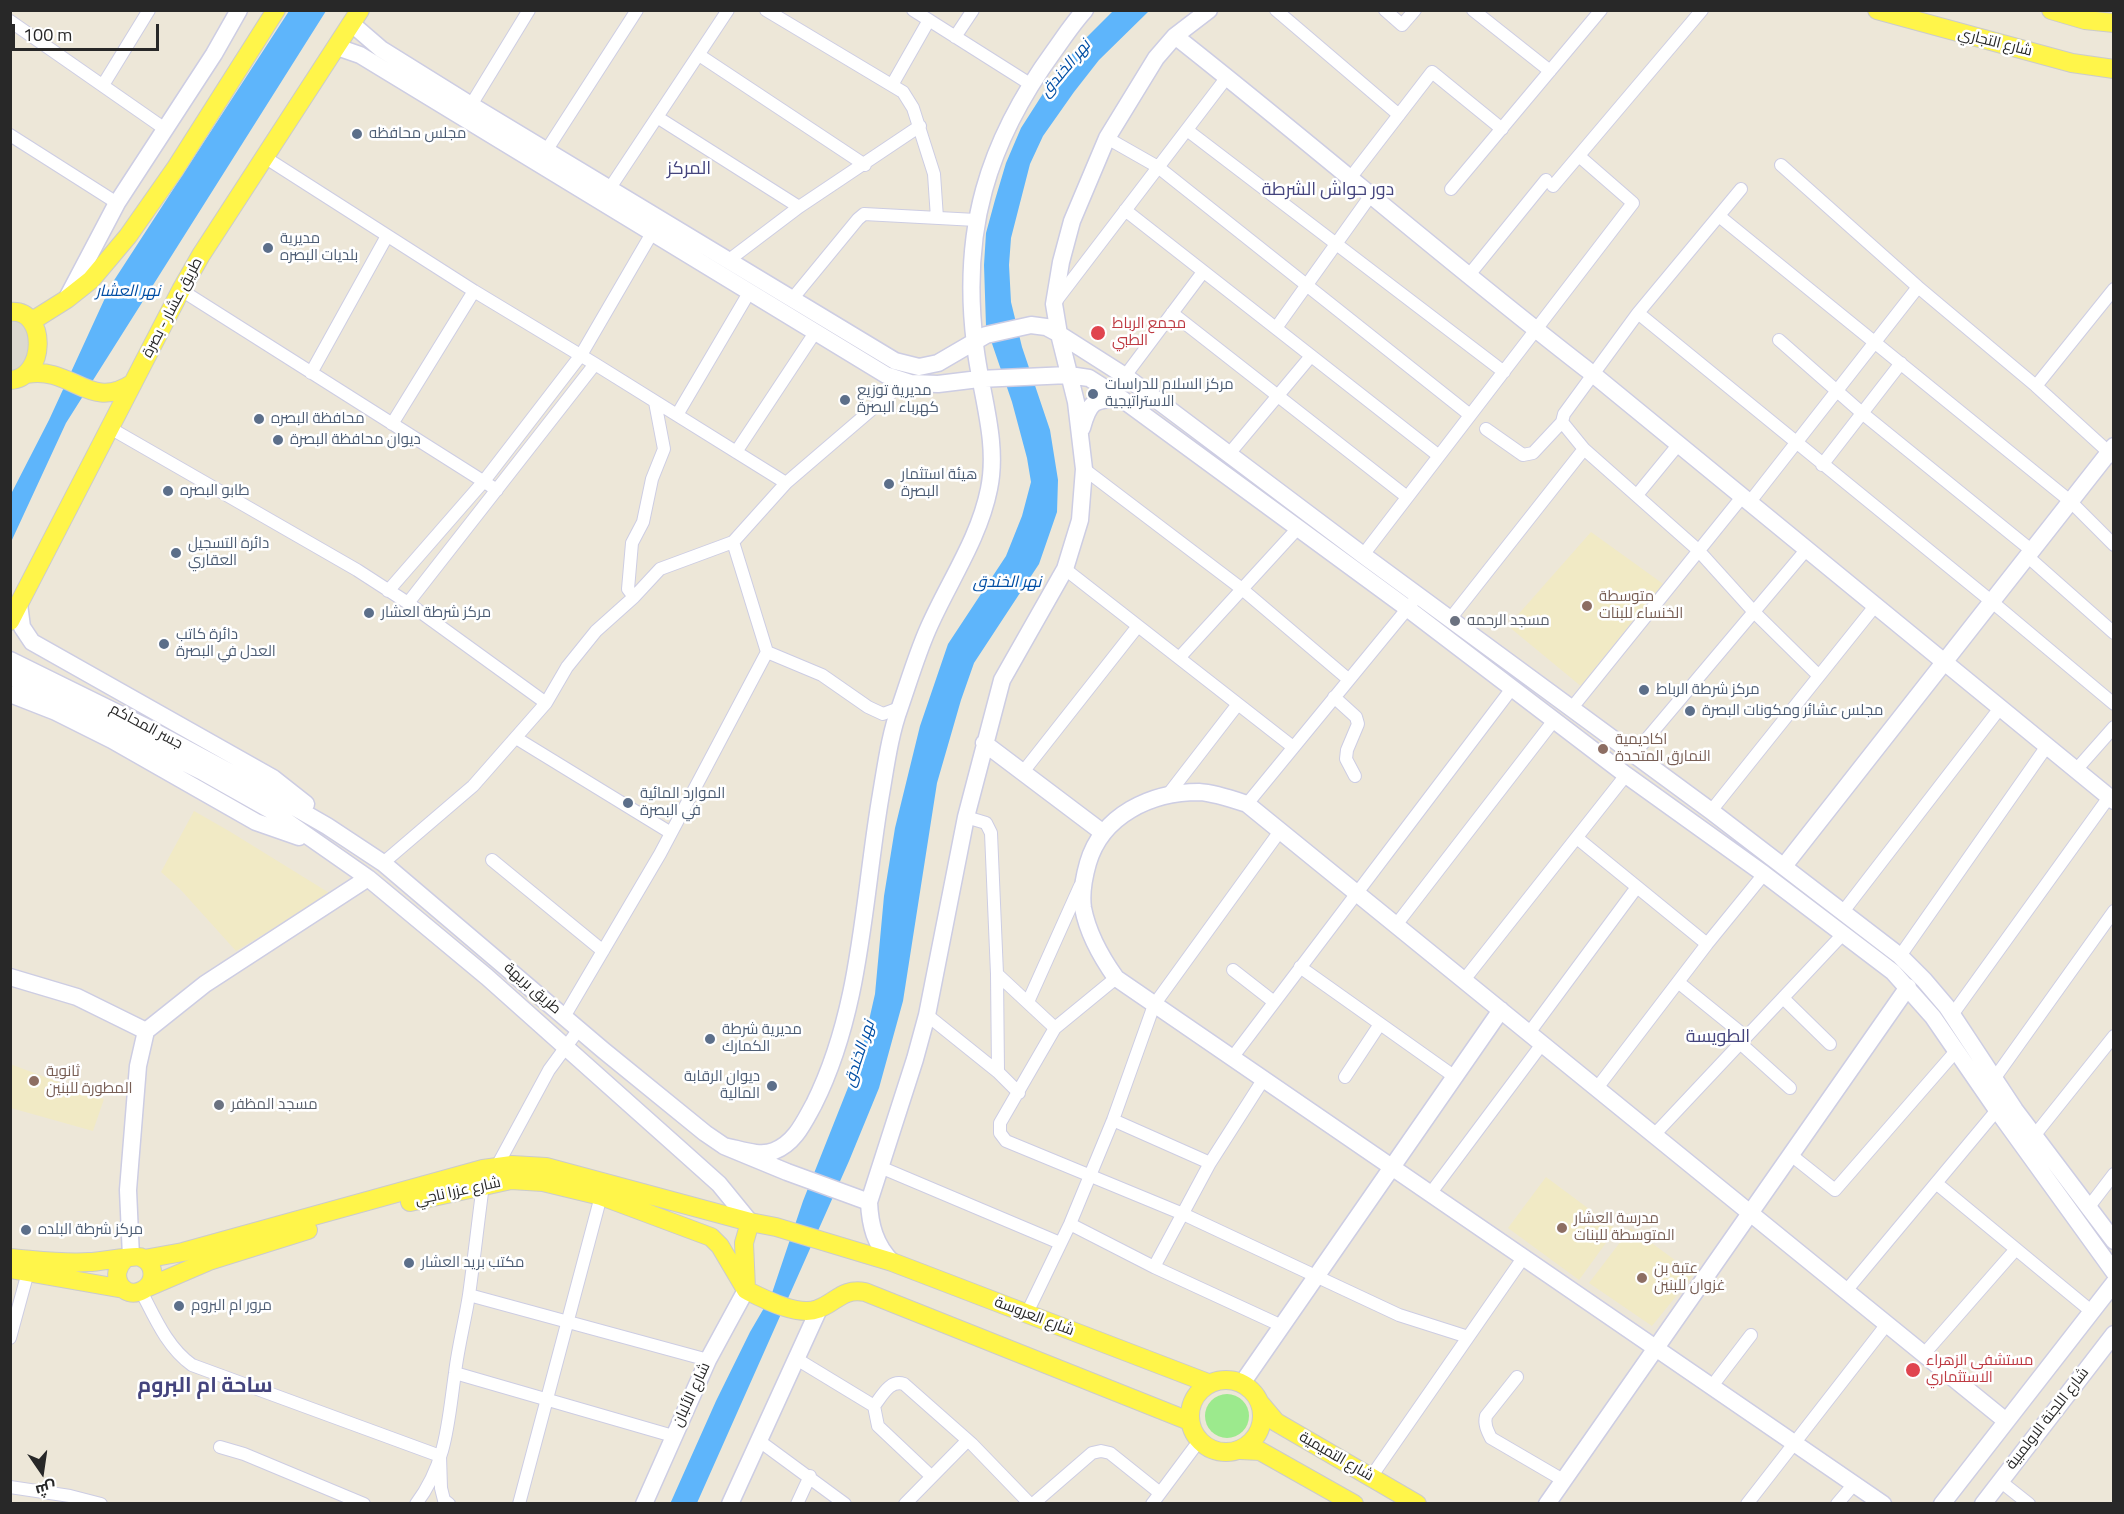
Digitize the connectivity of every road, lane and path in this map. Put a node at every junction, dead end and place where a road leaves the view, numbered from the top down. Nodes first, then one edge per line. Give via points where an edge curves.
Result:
1 (149, 10) edge
2 (239, 10) edge
3 (276, 10) edge
4 (529, 10) edge
5 (637, 10) edge
6 (728, 10) edge
7 (766, 10) edge
8 (913, 10) edge
9 (973, 10) edge
10 (1085, 10) edge
11 (1209, 10) edge
12 (1276, 10) edge
13 (1385, 10) edge
14 (1415, 10) edge
15 (1473, 10) edge
16 (1702, 10) edge
17 (1877, 10) edge
18 (2051, 10) edge
19 (1594, 13) edge
20 (2088, 15) edge
21 (356, 17) edge
22 (929, 20) junction
23 (10, 21) edge
24 (2114, 23) edge
25 (1175, 36) junction
26 (955, 37) junction
27 (337, 47) junction
28 (699, 55) junction
29 (2114, 69) edge
30 (1550, 71) junction
31 (1227, 77) junction
32 (1030, 84) junction
33 (103, 85) junction
34 (892, 85) junction
35 (471, 105) junction
36 (1399, 115) junction
37 (657, 117) junction
38 (920, 126) junction
39 (165, 129) junction
40 (1502, 129) junction
41 (1187, 130) junction
42 (10, 135) edge
43 (1107, 138) junction
44 (546, 151) junction
45 (1579, 156) junction
46 (266, 158) junction
47 (865, 165) junction
48 (1781, 165) dead end
49 (1158, 167) junction
50 (1351, 177) junction
51 (610, 188) junction
52 (1451, 189) dead end
53 (1741, 189) dead end
54 (1371, 195) junction
55 (117, 203) junction
56 (799, 207) junction
57 (1125, 210) junction
58 (1719, 216) junction
59 (937, 218) junction
60 (976, 220) junction
61 (657, 226) junction
62 (387, 236) junction
63 (1336, 244) junction
64 (729, 260) junction
65 (1203, 272) junction
66 (1469, 274) junction
67 (1307, 285) junction
68 (1918, 287) junction
69 (2114, 289) edge
70 (181, 290) junction
71 (474, 291) junction
72 (750, 291) junction
73 (67, 299) junction
74 (1054, 304) junction
75 (794, 305) junction
76 (10, 312) edge
77 (1172, 313) junction
78 (1638, 313) junction
79 (32, 321) junction
80 (1276, 328) junction
81 (1536, 330) junction
82 (816, 332) junction
83 (1059, 334) junction
84 (980, 338) junction
85 (1779, 340) dead end
86 (1875, 342) junction
87 (581, 355) junction
88 (1311, 356) junction
89 (1901, 363) junction
90 (595, 364) junction
91 (311, 372) junction
92 (1503, 372) junction
93 (1069, 375) junction
94 (1594, 375) junction
95 (1125, 376) junction
96 (19, 377) edge
97 (979, 379) junction
98 (904, 381) junction
99 (133, 383) junction
100 (2036, 386) junction
101 (1837, 391) junction
102 (1277, 395) junction
103 (1122, 399) junction
104 (655, 402) junction
105 (1862, 413) junction
106 (1470, 415) junction
107 (677, 416) junction
108 (1562, 422) junction
109 (392, 424) junction
110 (110, 428) junction
111 (1485, 429) dead end
112 (1080, 435) junction
113 (1796, 442) junction
114 (1678, 445) junction
115 (1584, 449) junction
116 (2112, 451) edge
117 (736, 452) junction
118 (1229, 454) junction
119 (1439, 456) junction
120 (1822, 465) junction
121 (1084, 469) junction
122 (484, 481) junction
123 (786, 483) junction
124 (497, 490) junction
125 (1636, 495) junction
126 (1407, 498) junction
127 (1745, 500) junction
128 (2070, 501) junction
129 (1298, 528) junction
130 (733, 542) junction
131 (2114, 545) edge
132 (1698, 550) junction
133 (1806, 550) junction
134 (2029, 553) junction
135 (1363, 555) junction
136 (1065, 569) junction
137 (1242, 589) junction
138 (388, 591) junction
139 (634, 597) junction
140 (1991, 601) junction
141 (1412, 602) junction
142 (408, 603) junction
143 (19, 604) junction
144 (1875, 606) junction
145 (1754, 612) junction
146 (1450, 619) junction
147 (10, 621) edge
148 (1138, 626) junction
149 (2114, 633) edge
150 (767, 652) junction
151 (1179, 658) junction
152 (10, 660) edge
153 (1944, 662) junction
154 (10, 676) edge
155 (1819, 676) junction
156 (1348, 679) junction
157 (1513, 687) junction
158 (10, 693) edge
159 (1334, 697) junction
160 (546, 703) junction
161 (1238, 704) junction
162 (2114, 704) edge
163 (899, 708) junction
164 (2000, 708) junction
165 (1571, 709) junction
166 (1555, 719) junction
167 (2114, 727) edge
168 (516, 738) junction
169 (984, 743) junction
170 (2047, 746) junction
171 (1293, 747) junction
172 (1634, 754) junction
173 (2076, 770) junction
174 (1023, 772) junction
175 (1626, 775) junction
176 (1355, 776) dead end
177 (1167, 796) junction
178 (2111, 799) edge
179 (1247, 804) junction
180 (276, 805) junction
181 (1715, 814) junction
182 (966, 817) junction
183 (327, 826) junction
184 (1280, 831) junction
185 (1102, 832) junction
186 (671, 833) junction
187 (1708, 833) junction
188 (1577, 838) junction
189 (318, 843) junction
190 (492, 860) dead end
191 (383, 863) junction
192 (1784, 867) junction
193 (1764, 874) junction
194 (1084, 876) junction
195 (368, 878) junction
196 (1637, 887) junction
197 (1357, 893) junction
198 (2114, 911) edge
199 (1842, 913) junction
200 (1396, 925) junction
201 (1844, 934) junction
202 (1707, 944) junction
203 (603, 951) junction
204 (1899, 956) junction
205 (1300, 967) junction
206 (1233, 970) dead end
207 (998, 974) junction
208 (10, 977) edge
209 (1116, 978) junction
210 (1464, 980) junction
211 (1678, 982) junction
212 (1908, 987) junction
213 (1783, 998) junction
214 (1028, 1002) junction
215 (1274, 1002) junction
216 (1154, 1005) junction
217 (1501, 1010) junction
218 (1944, 1013) junction
219 (927, 1015) junction
220 (564, 1017) junction
221 (1380, 1024) junction
222 (1055, 1028) junction
223 (579, 1029) junction
224 (146, 1031) junction
225 (2114, 1036) edge
226 (1536, 1039) junction
227 (1743, 1040) junction
228 (1830, 1044) dead end
229 (565, 1048) junction
230 (1956, 1051) junction
231 (1232, 1058) junction
232 (998, 1072) junction
233 (1346, 1077) dead end
234 (1455, 1077) junction
235 (1994, 1079) junction
236 (1263, 1080) junction
237 (1597, 1088) junction
238 (1790, 1088) dead end
239 (1018, 1093) junction
240 (1997, 1110) junction
241 (1113, 1120) junction
242 (1654, 1135) junction
243 (2034, 1136) junction
244 (724, 1146) junction
245 (1791, 1155) junction
246 (1210, 1163) junction
247 (497, 1166) junction
248 (880, 1167) junction
249 (1392, 1168) junction
250 (1089, 1174) junction
251 (2114, 1174) edge
252 (1936, 1182) junction
253 (483, 1185) junction
254 (1430, 1194) junction
255 (602, 1196) junction
256 (869, 1202) junction
257 (2088, 1208) junction
258 (1750, 1213) junction
259 (1183, 1214) junction
260 (750, 1222) junction
261 (1070, 1224) junction
262 (2114, 1241) edge
263 (1060, 1243) junction
264 (2016, 1249) junction
265 (860, 1253) joint
266 (10, 1258) edge
267 (133, 1258) junction
268 (1523, 1258) junction
269 (892, 1262) junction
270 (1154, 1267) junction
271 (19, 1271) edge
272 (2114, 1272) edge
273 (1317, 1275) junction
274 (2114, 1283) edge
275 (137, 1290) junction
276 (1846, 1291) junction
277 (754, 1294) junction
278 (469, 1295) junction
279 (819, 1309) junction
280 (2091, 1311) junction
281 (1026, 1315) junction
282 (568, 1322) junction
283 (1887, 1324) junction
284 (1282, 1326) junction
285 (2114, 1334) edge
286 (1751, 1335) dead end
287 (1468, 1337) junction
288 (10, 1338) edge
289 (1656, 1348) junction
290 (1924, 1354) junction
291 (795, 1358) junction
292 (708, 1360) junction
293 (455, 1373) junction
294 (1517, 1377) dead end
295 (1243, 1382) junction
296 (1208, 1383) junction
297 (1712, 1386) junction
298 (548, 1400) junction
299 (1260, 1403) junction
300 (874, 1406) junction
301 (1190, 1421) junction
302 (2006, 1421) junction
303 (673, 1436) junction
304 (758, 1440) junction
305 (967, 1441) junction
306 (1199, 1441) junction
307 (1794, 1443) junction
308 (220, 1447) dead end
309 (1240, 1450) junction
310 (440, 1456) junction
311 (810, 1476) junction
312 (931, 1476) junction
313 (1371, 1477) junction
314 (1563, 1480) junction
315 (2000, 1481) junction
316 (1854, 1484) junction
317 (10, 1487) edge
318 (1160, 1493) junction
319 (68, 1500) edge
320 (1988, 1502) edge
321 (101, 1503) edge
322 (364, 1503) edge
323 (416, 1503) edge
324 (449, 1503) edge
325 (519, 1503) edge
326 (644, 1503) edge
327 (730, 1503) edge
328 (797, 1503) edge
329 (845, 1503) edge
330 (905, 1503) edge
331 (1031, 1503) edge
332 (1152, 1503) edge
333 (1354, 1503) edge
334 (1417, 1503) edge
335 (1547, 1503) edge
336 (1747, 1503) edge
337 (1837, 1503) edge
338 (1883, 1503) edge
339 (1942, 1503) edge
340 (2029, 1503) edge

1 - 33 street
2 - 39 main road
3 - 73 main road via 128,236 97,274
4 - 35 street
5 - 44 street
6 - 28 street
7 - 34 street
8 - 22 street
9 - 26 street
10 - 32 main road
11 - 25 main road
12 - 36 street
13 - 14 street via 1402,25
15 - 30 street
16 - 45 street
17 - 29 main road, شارع التجاري via 2072,63
18 - 20 main road
19 - 30 street
20 - 24 main road
21 - 27 main road, طريق عشار - بصرة
21 - 35 main road via 381,49
22 - 26 street
22 - 34 street
23 - 33 street
25 - 31 main road
25 - 43 main road via 1156,58
26 - 32 street
27 - 46 main road, طريق عشار - بصرة
27 - 61 main road via 360,54
28 - 37 street
28 - 47 street
30 - 40 street
31 - 41 street
31 - 50 main road
32 - 60 main road via 995,152
33 - 39 street
34 - 38 street via 909,99
35 - 44 main road
36 - 40 street via 1432,72
36 - 50 street
37 - 51 street
37 - 56 street
38 - 47 street
38 - 59 street via 934,174
39 - 55 main road
40 - 52 street
41 - 49 street
41 - 63 street
42 - 55 street
43 - 49 street
43 - 74 main road via 1072,221
44 - 51 main road
45 - 66 street via 1549,183
45 - 81 street via 1633,203
46 - 62 street
46 - 70 main road, طريق عشار - بصرة
47 - 56 street
48 - 68 street
49 - 57 street
49 - 67 street
50 - 54 main road
51 - 61 main road
53 - 58 street
54 - 63 street
54 - 66 main road
55 - 73 main road
56 - 64 street
57 - 65 street
57 - 74 street
58 - 78 street
58 - 86 street
59 - 60 street
59 - 75 street via 868,213 861,216
60 - 84 main road via 971,287
61 - 64 main road
61 - 72 main road
61 - 87 street
62 - 71 street
62 - 91 street
63 - 67 street
63 - 92 street
64 - 75 main road
65 - 77 street
65 - 80 street
66 - 81 main road
67 - 80 street
67 - 106 street
68 - 86 street
68 - 100 street
69 - 100 street
70 - 91 street
70 - 99 main road, طريق عشار - بصرة
71 - 87 street
71 - 109 street
72 - 75 main road
72 - 107 street
73 - 79 main road
74 - 83 main road
75 - 82 main road
75 - 84 main road via 906,365 938,363
76 - 79 main road via 25,314
77 - 95 street
77 - 102 street
78 - 94 street
78 - 113 street
79 - 96 main road via 37,349 33,365
80 - 88 street
81 - 92 street
81 - 94 main road
82 - 98 main road via 886,375
82 - 117 street
83 - 84 main road via 1031,325
83 - 93 main road
83 - 95 main road
84 - 97 main road
85 - 101 street
86 - 89 street
86 - 101 street
87 - 90 street
87 - 122 street
88 - 102 street
88 - 119 street
89 - 105 street
89 - 128 street
90 - 104 street
90 - 124 street
91 - 109 street
92 - 106 street
93 - 97 main road
93 - 103 main road via 1089,378
93 - 112 main road
94 - 108 street
94 - 114 main road
95 - 118 main road
96 - 99 main road via 41,373 61,376 88,390 106,393
97 - 98 main road via 938,384
97 - 163 main road via 992,443 988,492 970,541 928,629
98 - 123 street
99 - 110 main road, طريق عشار - بصرة
100 - 116 street
101 - 105 street
101 - 113 street
102 - 118 street
102 - 126 street
103 - 112 main road via 1098,401 1088,408
103 - 129 main road
104 - 107 street
104 - 139 street via 664,449 652,479 643,522 632,543 628,589
105 - 120 street
105 - 134 street
106 - 119 street
107 - 117 street
108 - 111 street via 1529,455 1523,455
108 - 115 street
109 - 122 street
110 - 138 street
110 - 143 main road, طريق عشار - بصرة
112 - 121 main road
113 - 120 street
113 - 127 street
114 - 125 street
114 - 127 main road
115 - 125 street
115 - 146 street
116 - 128 main road
117 - 123 street
118 - 135 main road
119 - 126 street
120 - 140 street
121 - 136 main road via 1080,520
121 - 137 street
122 - 124 street
122 - 138 street
123 - 130 street
124 - 142 street
125 - 132 street
126 - 135 street
127 - 132 street
127 - 133 main road
128 - 131 street
128 - 134 main road
129 - 137 street
129 - 141 main road
130 - 139 street via 660,569
130 - 150 street
132 - 145 street
132 - 165 street
133 - 144 main road
133 - 145 street
134 - 140 main road
134 - 149 street
135 - 141 main road
136 - 148 street
136 - 169 main road via 1002,680
137 - 151 street
137 - 156 street
138 - 142 street
139 - 160 street via 596,631 567,667
140 - 153 main road
140 - 162 street
141 - 146 main road
141 - 156 street
141 - 157 main road
142 - 160 street
143 - 147 main road, طريق عشار - بصرة
143 - 183 main road via 22,627 32,642 273,778 317,812
144 - 153 main road
144 - 155 street
145 - 155 street
145 - 172 street
146 - 165 main road
148 - 151 street
148 - 174 street
150 - 163 street via 822,675 883,714
150 - 186 street
151 - 161 street
152 - 180 main road, جسر المحاكم via 148,728
153 - 164 main road
153 - 192 main road
154 - 180 main road, جسر المحاكم
155 - 181 street
156 - 159 street
157 - 166 main road
157 - 197 street
158 - 189 main road via 112,740 256,822
159 - 171 street
159 - 176 street via 1356,717 1358,724 1346,759
160 - 168 street
161 - 171 street
161 - 177 street
163 - 244 main road via 875,829 851,999 824,1083 802,1127 783,1147 759,1154
164 - 170 main road
164 - 199 street
165 - 172 main road
166 - 175 main road
166 - 200 street
167 - 173 street
168 - 186 street
168 - 191 street via 473,786
169 - 174 main road
169 - 182 main road
170 - 173 main road
170 - 204 street
171 - 179 street
172 - 181 main road
173 - 178 main road
174 - 185 main road
175 - 187 main road
175 - 188 street
177 - 179 main road via 1201,792
177 - 185 main road via 1138,805
178 - 218 street
179 - 184 main road
180 - 183 main road, طريق بريهة
180 - 189 main road, طريق بريهة
181 - 187 main road
181 - 192 main road
182 - 207 street via 986,823 991,833
182 - 219 main road
183 - 191 main road, طريق بريهة
184 - 197 main road
184 - 216 street
185 - 194 main road
186 - 203 street
187 - 193 main road
188 - 196 street
188 - 210 street
189 - 195 main road, طريق بريهة
190 - 203 street
191 - 220 main road, طريق بريهة
192 - 199 main road
193 - 201 main road
193 - 202 street
194 - 209 main road via 1083,907 1090,933
194 - 214 street
195 - 224 main road via 205,984
195 - 229 main road, طريق بريهة
196 - 202 street
196 - 226 street
197 - 200 main road
197 - 205 street
198 - 235 street
199 - 204 main road
200 - 210 main road
201 - 212 main road
201 - 213 street
202 - 211 street
203 - 220 street
204 - 218 main road via 1924,980
205 - 215 street
205 - 221 street
206 - 215 street
207 - 214 street
207 - 232 street
208 - 224 main road via 77,997
209 - 216 main road
209 - 222 street
210 - 217 main road
211 - 227 street
211 - 237 street
212 - 218 main road
212 - 245 main road
213 - 227 street
213 - 228 street
214 - 222 street
215 - 231 street
216 - 231 main road
216 - 241 street
217 - 226 main road
217 - 234 main road
218 - 230 main road
218 - 235 main road
219 - 232 street
219 - 248 main road
220 - 223 main road, طريق بريهة
221 - 233 street
221 - 234 street
222 - 239 street
223 - 229 street
223 - 244 main road, طريق بريهة
224 - 267 main road via 138,1066 128,1190
225 - 243 street
226 - 237 main road
226 - 254 street
227 - 238 street
227 - 242 street
229 - 247 street
229 - 260 main road, طريق بريهة via 719,1184
230 - 240 main road
230 - 245 street via 1835,1190
231 - 236 main road
232 - 239 street
234 - 249 main road
235 - 243 main road
236 - 246 street
236 - 249 main road
237 - 242 main road
239 - 250 street via 1000,1123 1000,1133 1006,1142
240 - 252 street
240 - 272 main road
241 - 246 street
241 - 250 street
242 - 258 main road
243 - 257 main road
244 - 256 main road, طريق بريهة
245 - 258 main road
246 - 259 street
247 - 260 main road, شارع عزرا ناجي via 546,1167
247 - 267 main road, شارع عزرا ناجي via 183,1252
248 - 256 main road
248 - 263 street
249 - 254 main road
249 - 273 main road
250 - 259 street
250 - 261 street
251 - 257 street
252 - 264 street
252 - 276 street
253 - 255 main road, شارع عزرا ناجي via 511,1180 543,1182
253 - 275 main road, شارع عزرا ناجي via 271,1241 209,1260
253 - 278 street
254 - 268 main road
255 - 277 main road, شارع عزرا ناجي via 711,1237
255 - 282 street
256 - 269 main road via 875,1236
257 - 262 main road
258 - 276 main road
258 - 289 main road
259 - 270 street
259 - 273 street
260 - 265 main road, شارع عزرا ناجي
260 - 277 main road via 744,1243
261 - 263 street
261 - 270 street
263 - 281 street
264 - 280 street
264 - 290 street
265 - 269 main road, شارع العروسة
266 - 267 main road, شارع عزرا ناجي via 88,1262
267 - 275 main road via 149,1263 153,1273 152,1279
267 - 275 main road via 118,1268 117,1280
268 - 287 street
268 - 289 main road
269 - 281 main road, شارع العروسة
270 - 284 street
271 - 275 main road
271 - 288 street
273 - 284 main road
273 - 287 street via 1399,1315
274 - 280 main road, شارع اللجنة الاولمبية
275 - 310 street via 172,1347 192,1365
276 - 283 main road
277 - 279 main road via 799,1311
277 - 292 main road, شارع الألبان
278 - 282 street
278 - 293 street
279 - 291 main road
279 - 301 main road via 844,1293 865,1292
280 - 302 main road, شارع اللجنة الاولمبية
281 - 296 main road, شارع العروسة
282 - 292 street
282 - 298 street
283 - 290 main road
283 - 307 street
284 - 295 main road
285 - 315 main road, شارع اللجنة الاولمبية
286 - 297 street
287 - 313 street
289 - 297 main road
289 - 314 main road
290 - 302 main road
291 - 300 street
291 - 304 main road
292 - 303 main road, شارع الألبان
293 - 298 street
293 - 310 street via 451,1413
294 - 314 street via 1486,1416 1487,1430 1491,1438
295 - 296 main road via 1220,1379
295 - 299 main road
296 - 301 main road via 1193,1399
297 - 307 main road
298 - 303 street
298 - 325 street
299 - 309 main road via 1260,1428 1249,1445
299 - 313 main road, شارع التميمية via 1276,1422
300 - 305 street via 892,1384 904,1384
300 - 312 street via 878,1426
301 - 306 main road
302 - 339 main road, شارع اللجنة الاولمبية
303 - 326 main road, شارع الألبان
304 - 311 street
304 - 327 main road
305 - 312 street
305 - 331 street
306 - 309 main road via 1215,1451
306 - 318 street
307 - 316 main road
307 - 336 street
308 - 322 street
309 - 333 main road, شارع التميمية via 1260,1451
310 - 323 street via 430,1485
310 - 324 street via 441,1488
311 - 328 street
311 - 329 street
312 - 330 street
313 - 334 main road, شارع التميمية
314 - 335 main road
315 - 320 main road, شارع اللجنة الاولمبية
315 - 340 street
316 - 337 street
316 - 338 main road
317 - 319 street
318 - 331 street via 1110,1453 1101,1451 1092,1453
318 - 332 street
319 - 321 street

